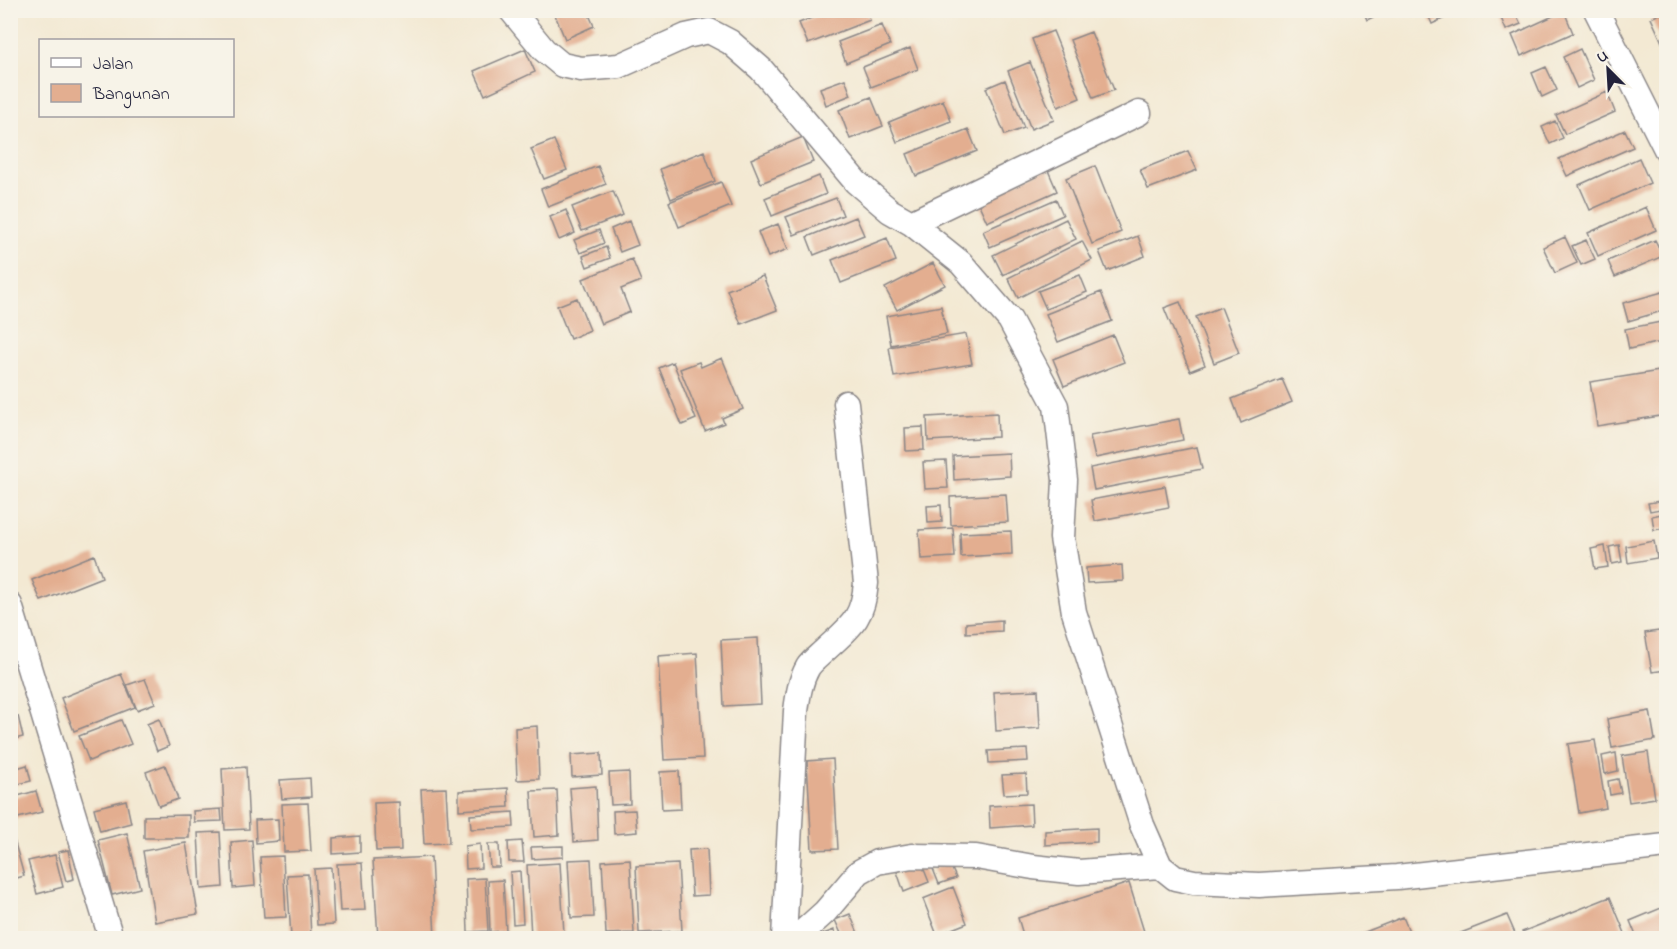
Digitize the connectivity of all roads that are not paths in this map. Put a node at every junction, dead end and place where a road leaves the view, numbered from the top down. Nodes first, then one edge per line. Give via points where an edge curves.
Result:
1 (511, 10) edge
2 (1596, 10) edge
3 (1138, 113) dead end
4 (1666, 149) edge
5 (911, 223) junction
6 (846, 404) dead end
7 (10, 604) edge
8 (1666, 846) edge
9 (1160, 866) junction
10 (111, 939) edge
11 (784, 939) edge
12 (792, 939) edge

1 - 5 street via 544,50 562,65 581,69 619,66 686,36 709,31 730,42 761,69 856,182
2 - 4 street
3 - 5 street
5 - 9 street via 961,263 1010,320 1056,406 1065,480 1062,538 1074,612 1142,825
6 - 11 street via 865,598 860,615 809,665 799,687
7 - 10 street
8 - 9 street via 1397,876 1259,885 1194,882 1175,878
9 - 12 street via 1079,872 976,857 912,856 877,862 859,872 825,912

